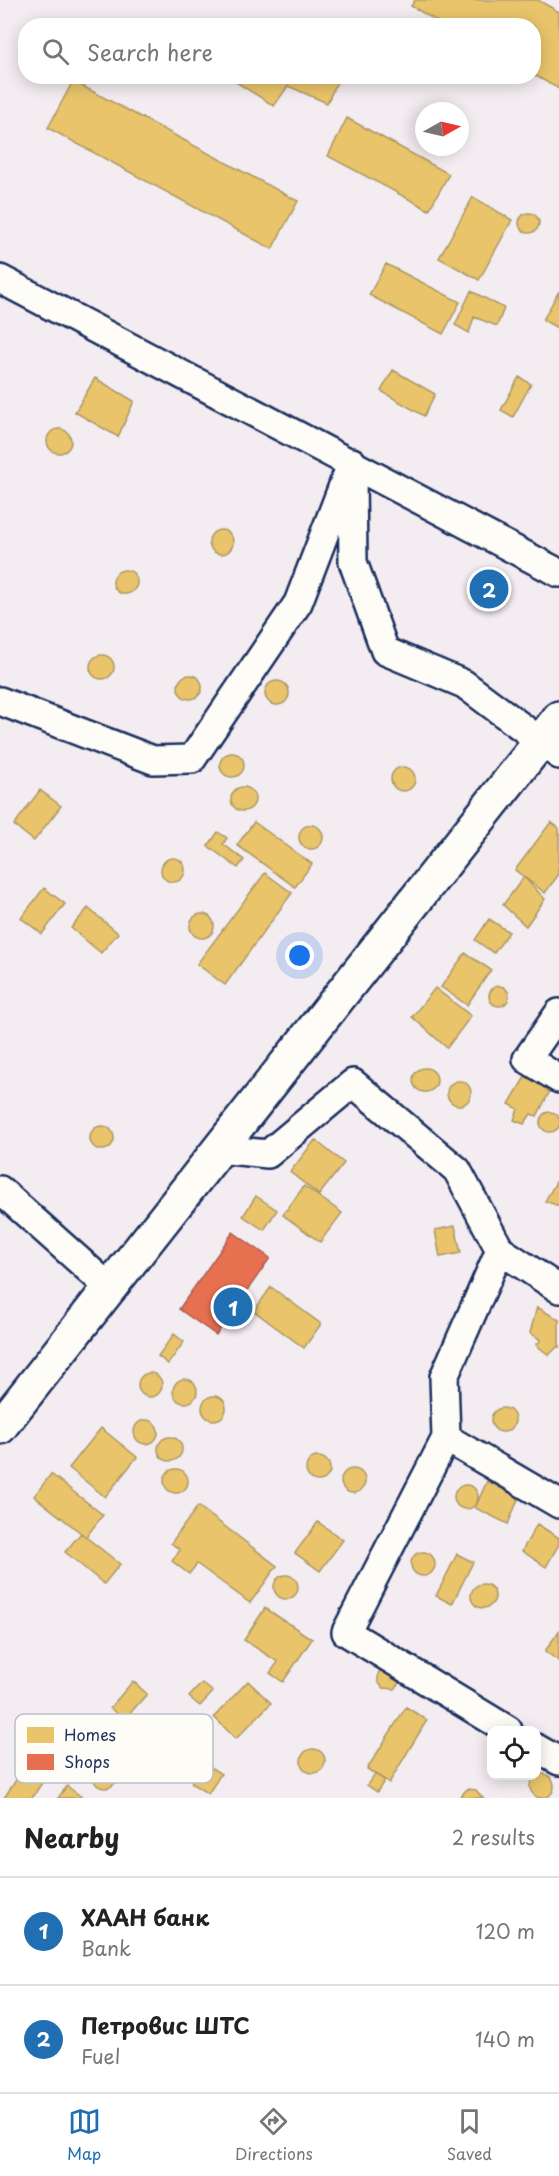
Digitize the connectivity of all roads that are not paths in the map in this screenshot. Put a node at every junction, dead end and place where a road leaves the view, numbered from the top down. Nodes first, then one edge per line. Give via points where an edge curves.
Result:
1 (0, 279) edge
2 (352, 462) junction
3 (559, 573) edge
4 (0, 701) edge
5 (552, 738) edge
6 (559, 1013) edge
7 (559, 1078) edge
8 (217, 1149) junction
9 (0, 1190) edge
10 (500, 1250) junction
11 (111, 1289) junction
12 (559, 1289) edge
13 (0, 1427) edge
14 (446, 1438) junction
15 (559, 1504) edge
16 (500, 1726) edge
17 (541, 1750) edge
18 (559, 1761) edge

1 - 2 street
2 - 3 street
2 - 4 street via 298,603 192,759 153,760
2 - 5 street via 353,562 385,651 464,684
5 - 8 highway
6 - 7 street via 527,1059
8 - 10 street via 268,1154 353,1083 457,1170
8 - 11 highway
9 - 11 street
10 - 12 street
10 - 14 street via 444,1377
11 - 13 highway
14 - 15 street
14 - 16 street via 346,1632
17 - 18 street

